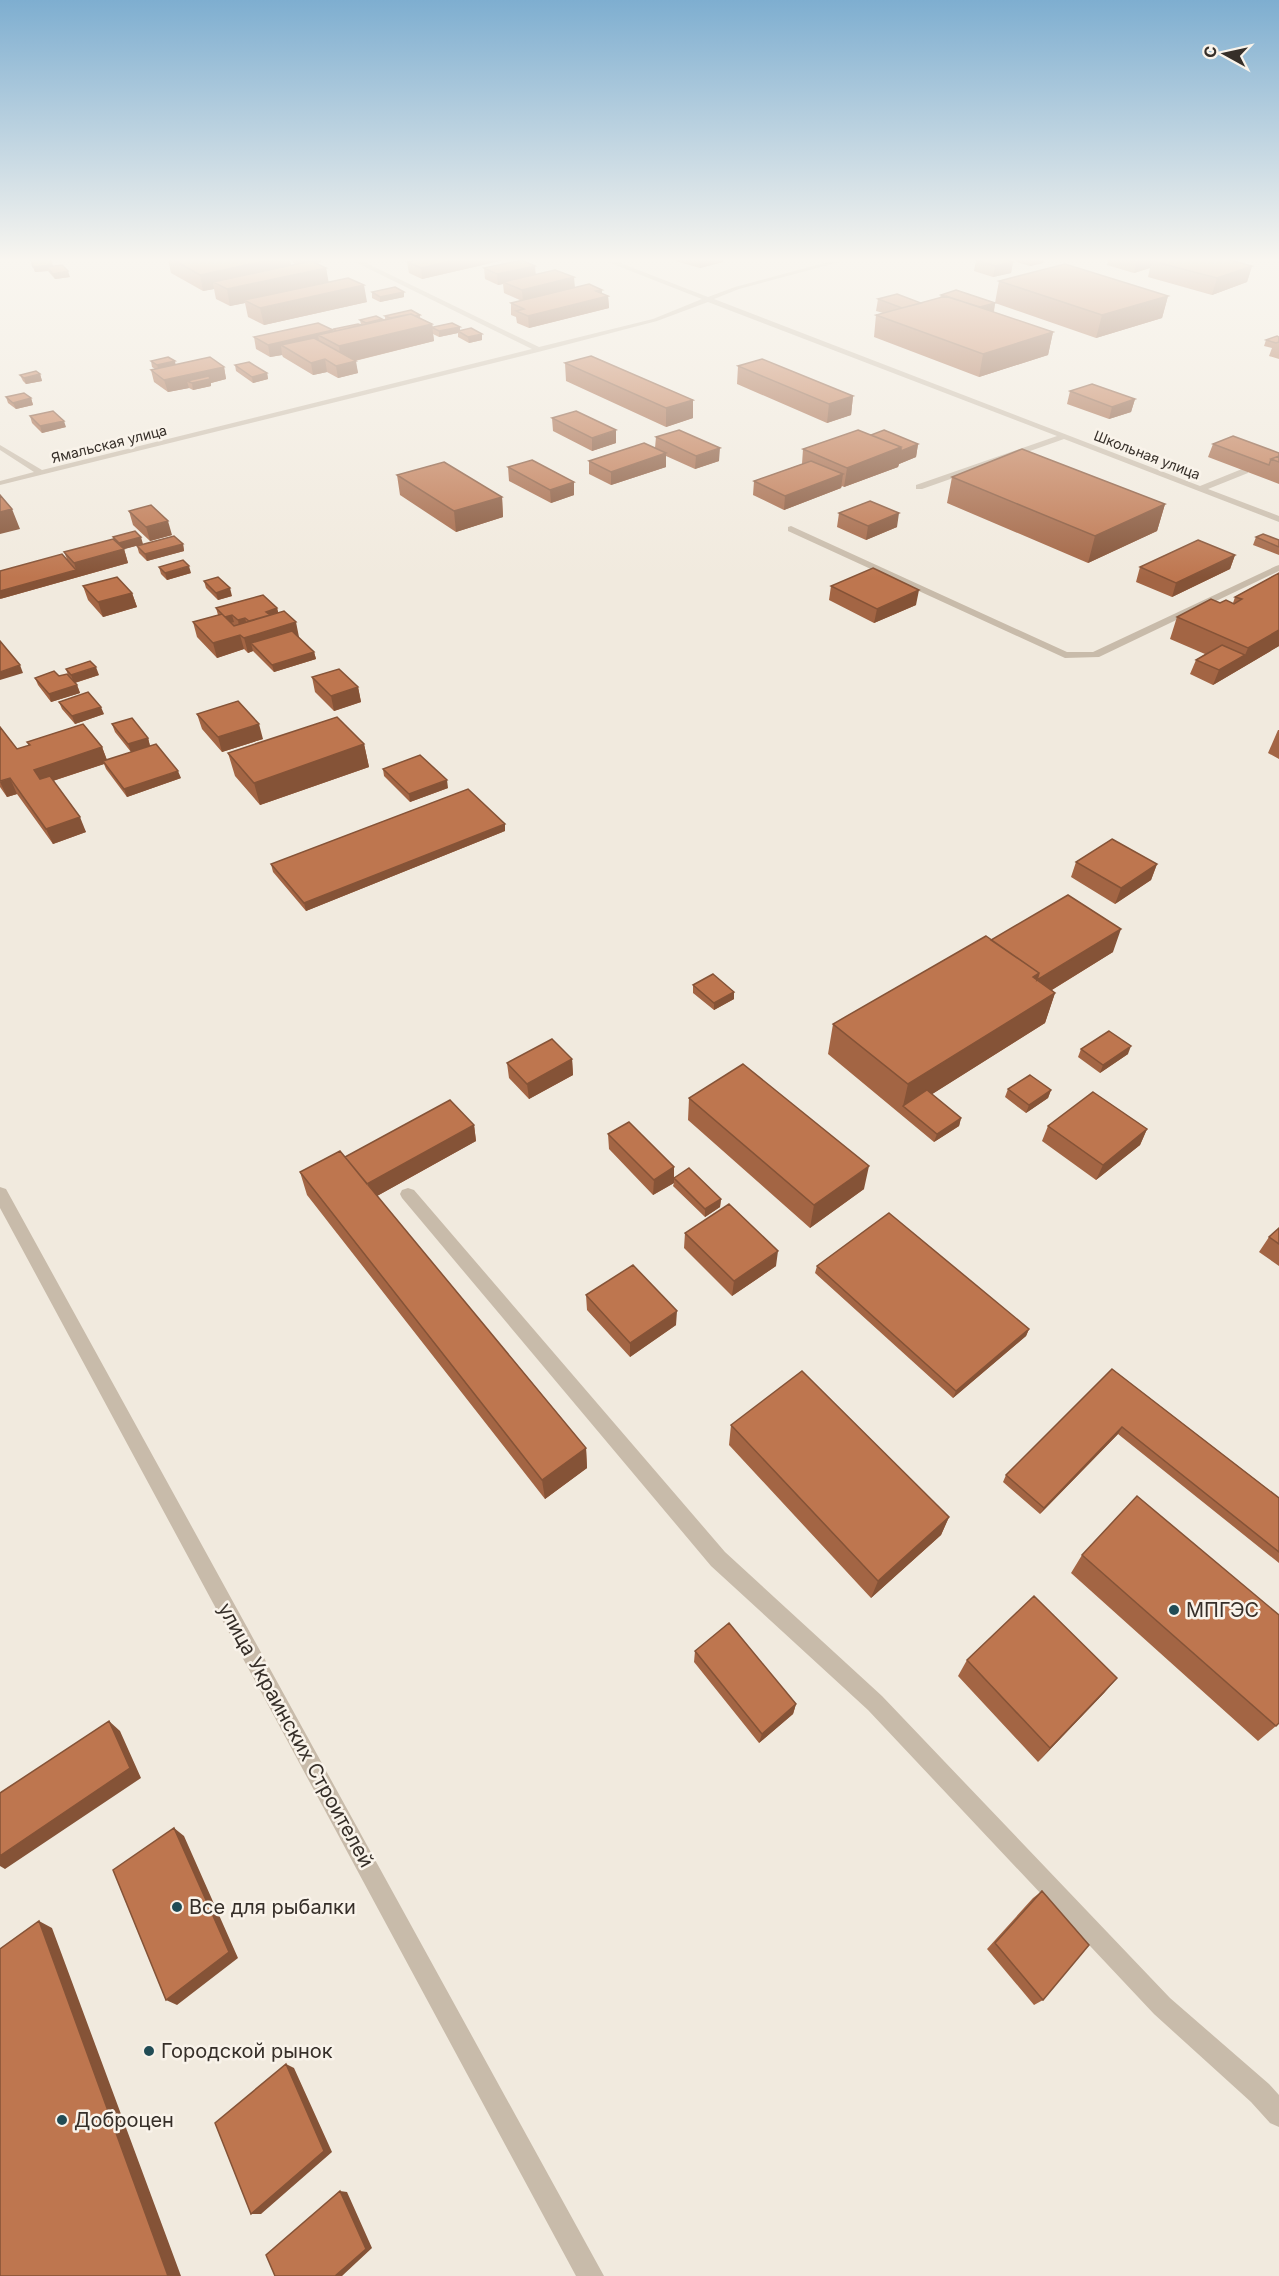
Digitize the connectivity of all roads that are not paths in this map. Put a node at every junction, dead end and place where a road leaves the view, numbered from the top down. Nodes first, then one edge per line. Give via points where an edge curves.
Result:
1 (478, 365) edge
2 (876, 365) edge
3 (1063, 437) junction
4 (0, 447) edge
5 (1245, 471) edge
6 (41, 473) junction
7 (0, 483) edge
8 (919, 487) dead end
9 (1200, 489) junction
10 (1279, 519) edge
11 (791, 529) dead end
12 (1279, 568) edge
13 (0, 1193) edge
14 (408, 1194) dead end
15 (1279, 2114) edge
16 (591, 2276) edge

1 - 6 street, Ямальская улица
2 - 3 street, Школьная улица
3 - 8 street
3 - 9 street, Школьная улица
4 - 6 street
5 - 9 street
6 - 7 street, Ямальская улица
9 - 10 street, Школьная улица
11 - 12 street via 1065,655 1095,655
13 - 16 street, улица Украинских Строителей
14 - 15 street via 718,1559 876,1703 1162,2006

